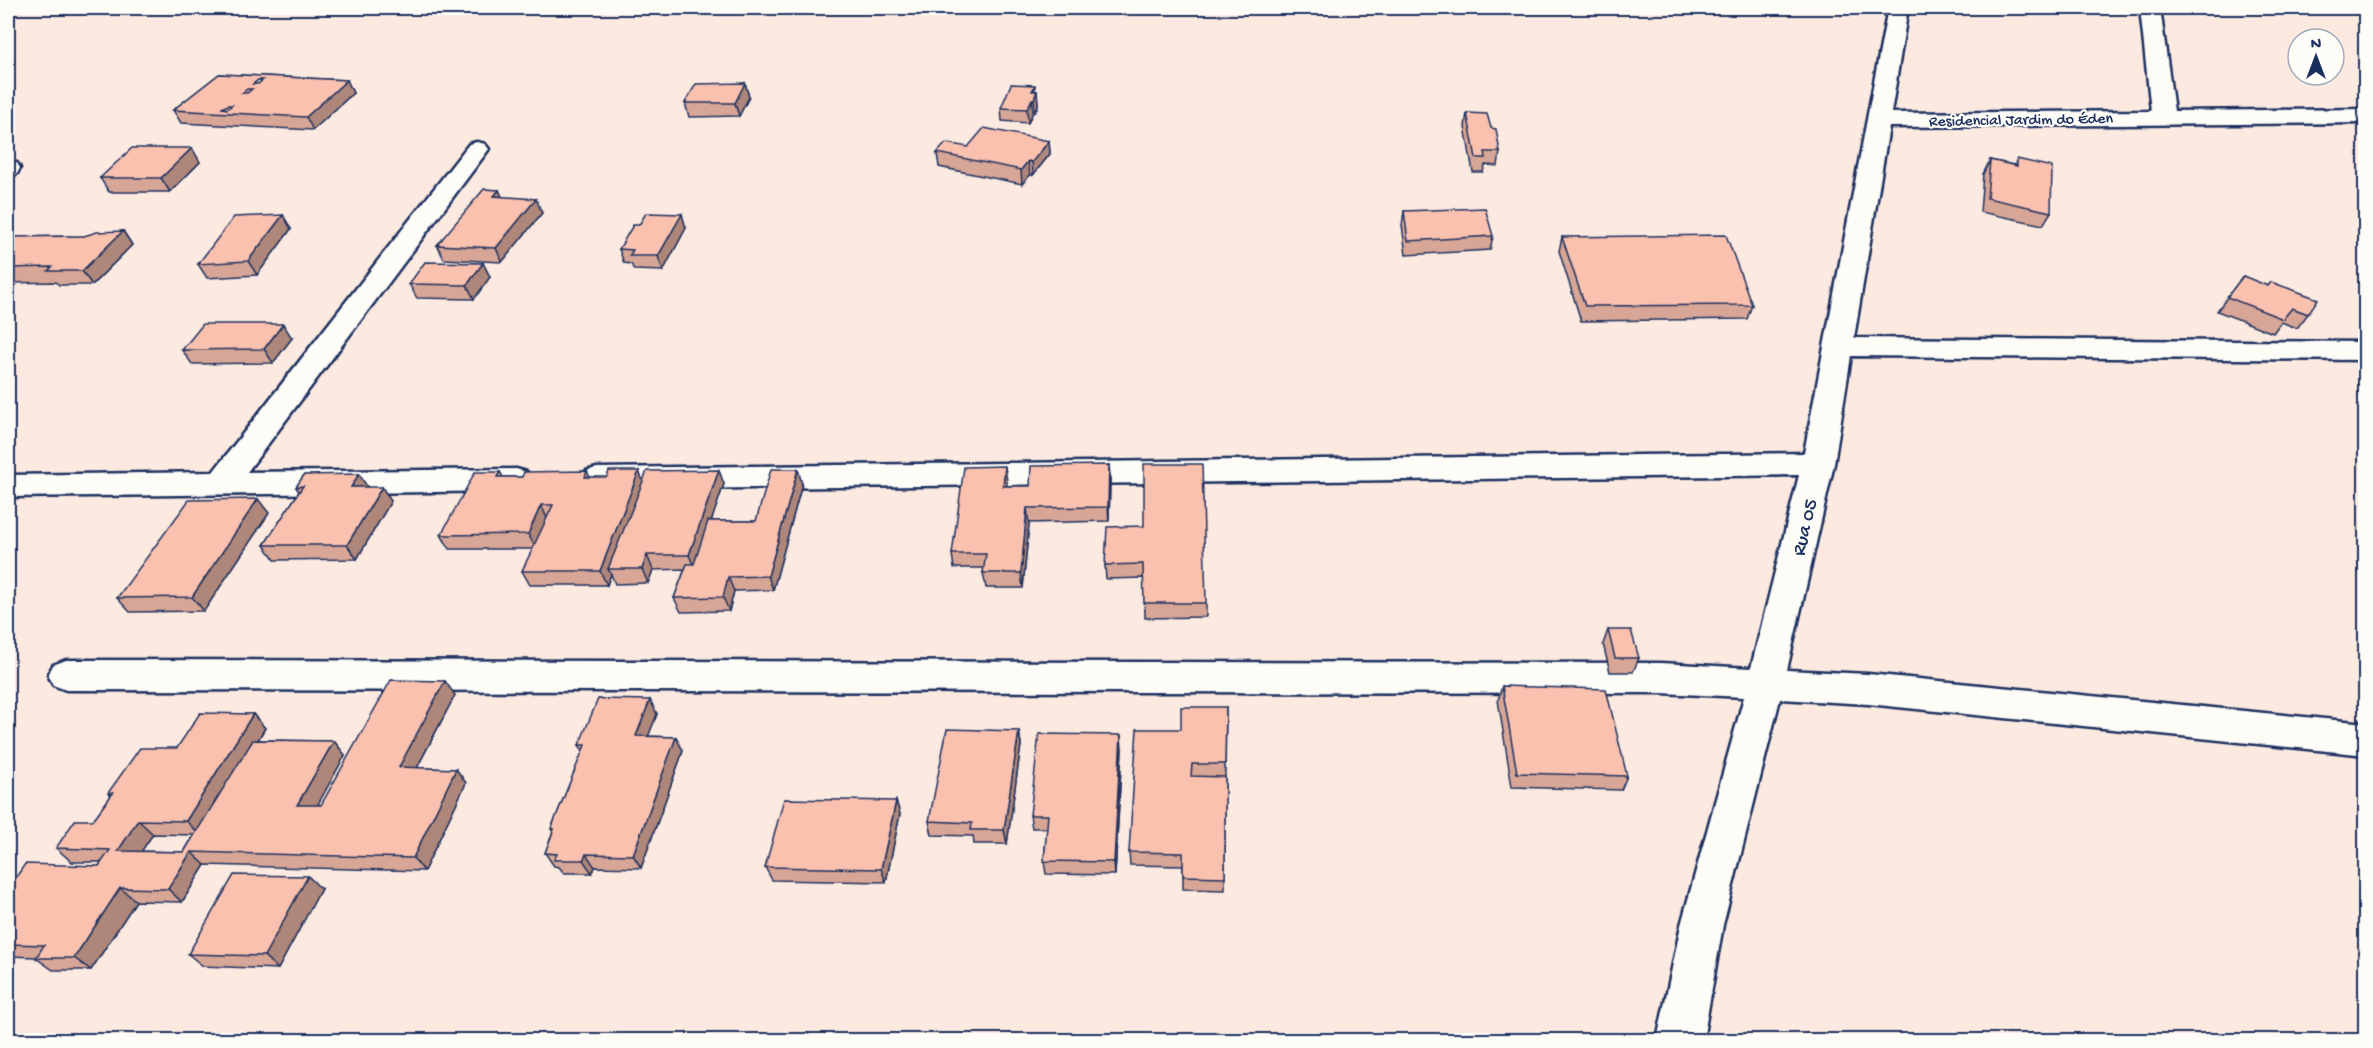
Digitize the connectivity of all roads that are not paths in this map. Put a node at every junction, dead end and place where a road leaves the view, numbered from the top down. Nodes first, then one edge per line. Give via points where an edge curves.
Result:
1 (1898, 8) edge
2 (2150, 8) edge
3 (2366, 116) edge
4 (2163, 117) junction
5 (1879, 120) junction
6 (477, 149) dead end
7 (1839, 347) junction
8 (2366, 351) edge
9 (1818, 464) junction
10 (221, 484) junction
11 (8, 486) edge
12 (66, 675) dead end
13 (1766, 684) junction
14 (2366, 739) edge
15 (1680, 1041) edge

1 - 5 street, Rua 05
2 - 4 street
3 - 4 street, Residencial Jardim do Éden
4 - 5 street, Residencial Jardim do Éden
5 - 7 street, Rua 05
6 - 10 street
7 - 8 street
7 - 9 street, Rua 05
9 - 10 street
9 - 13 street, Rua 05
10 - 11 street
12 - 13 street via 1649,678
13 - 14 street via 1868,689
13 - 15 street, Rua 05 via 1702,925

